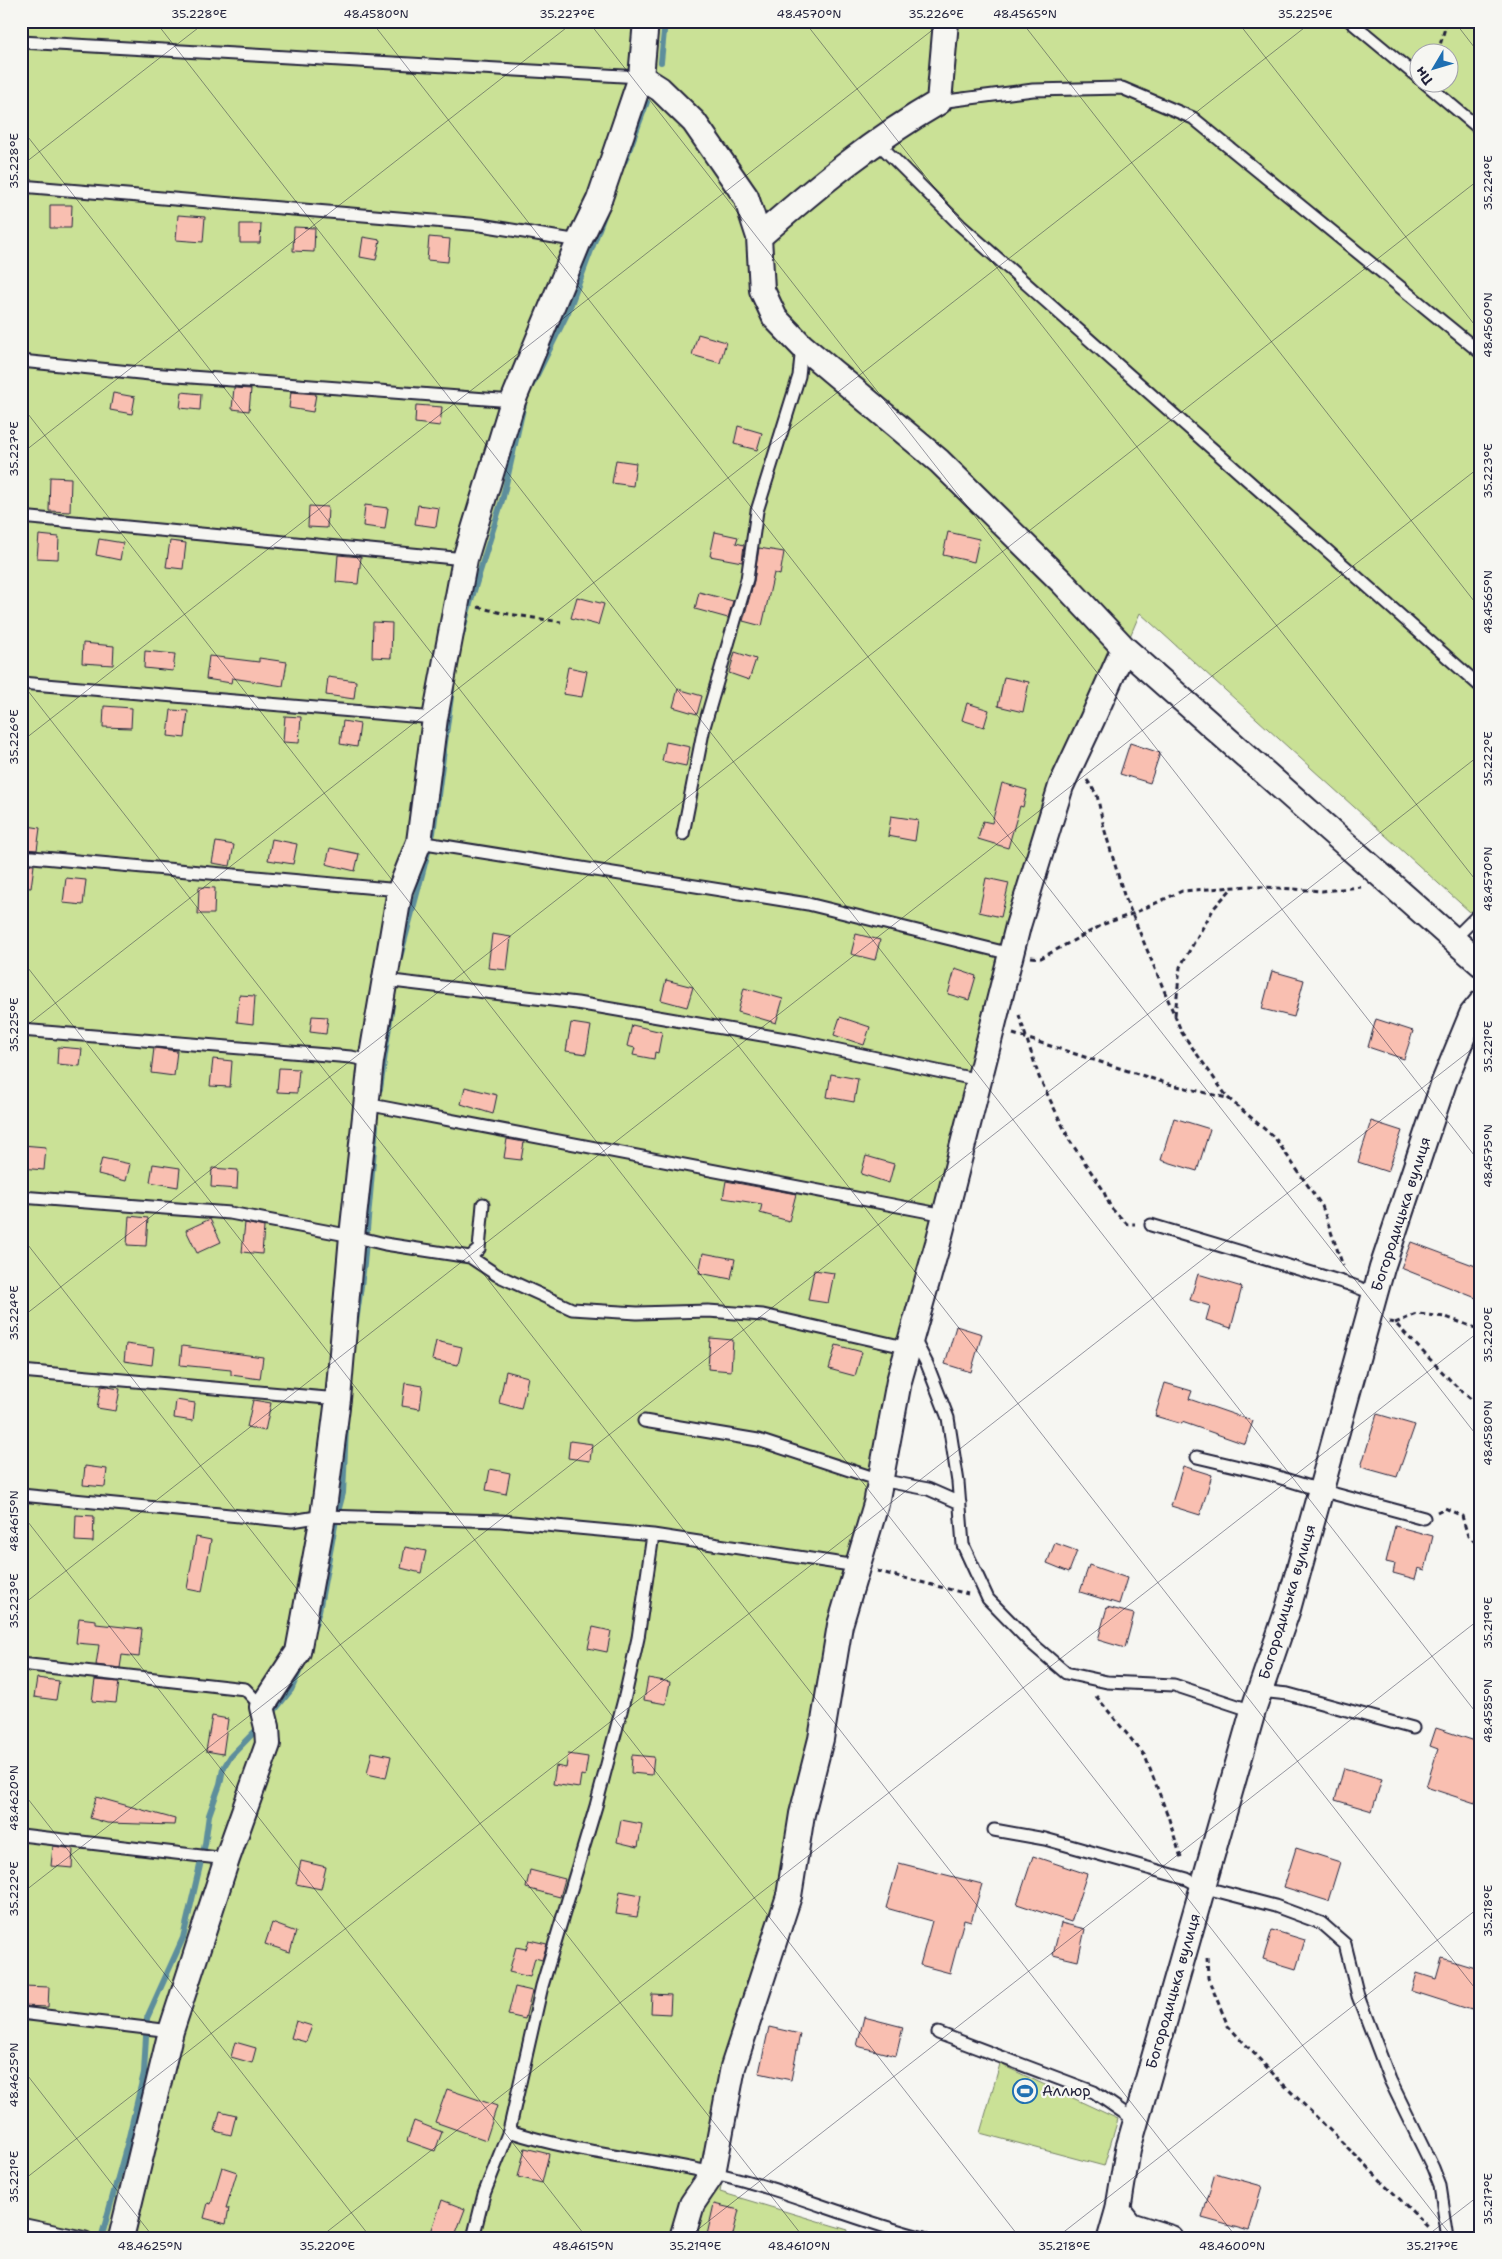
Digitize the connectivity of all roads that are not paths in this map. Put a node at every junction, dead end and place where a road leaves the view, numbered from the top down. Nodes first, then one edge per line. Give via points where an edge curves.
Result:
1 (646, 21) edge
2 (946, 21) edge
3 (1350, 21) edge
4 (21, 42) edge
5 (1410, 71) edge
6 (641, 77) junction
7 (1436, 92) edge
8 (939, 102) junction
9 (1481, 130) edge
10 (876, 141) junction
11 (21, 186) edge
12 (759, 237) junction
13 (579, 241) junction
14 (802, 346) junction
15 (1481, 353) edge
16 (21, 361) edge
17 (513, 401) junction
18 (21, 517) edge
19 (465, 559) junction
20 (1124, 648) junction
21 (21, 683) edge
22 (1481, 687) edge
23 (435, 718) junction
24 (684, 834) dead end
25 (427, 843) junction
26 (21, 856) edge
27 (400, 890) junction
28 (1481, 912) edge
29 (1454, 940) junction
30 (1011, 954) junction
31 (1481, 964) edge
32 (384, 980) junction
33 (1481, 1002) edge
34 (21, 1030) edge
35 (371, 1061) junction
36 (979, 1080) junction
37 (366, 1104) junction
38 (21, 1196) edge
39 (482, 1204) dead end
40 (945, 1216) junction
41 (1151, 1224) road end
42 (362, 1238) junction
43 (470, 1257) junction
44 (1375, 1294) junction
45 (911, 1341) junction
46 (21, 1371) edge
47 (338, 1399) junction
48 (644, 1421) dead end
49 (1197, 1457) dead end
50 (880, 1480) junction
51 (1320, 1490) junction
52 (21, 1495) edge
53 (960, 1503) junction
54 (323, 1516) junction
55 (1424, 1518) road end
56 (653, 1535) junction
57 (857, 1566) junction
58 (21, 1664) edge
59 (1256, 1701) junction
60 (264, 1716) junction
61 (1413, 1728) dead end
62 (994, 1830) dead end
63 (21, 1834) edge
64 (219, 1858) junction
65 (1195, 1883) junction
66 (21, 2014) edge
67 (163, 2031) junction
68 (938, 2033) dead end
69 (1136, 2121) junction
70 (509, 2131) junction
71 (714, 2173) junction
72 (1118, 2210) junction
73 (21, 2224) edge
74 (86, 2238) edge
75 (121, 2238) edge
76 (474, 2238) edge
77 (682, 2238) edge
78 (924, 2238) edge
79 (1110, 2238) edge
80 (1171, 2238) edge
81 (1448, 2238) edge

1 - 6 street
2 - 8 street
3 - 5 lane
4 - 6 lane
6 - 12 street via 694,122 746,197
6 - 13 street via 599,200
7 - 9 lane
8 - 10 street
8 - 15 lane via 1033,90 1122,88 1193,118
10 - 12 street via 823,181
10 - 22 lane via 960,225
11 - 13 lane via 481,225
12 - 14 street via 762,290 775,318
13 - 17 street
14 - 20 street via 939,461
14 - 24 lane via 799,376 757,511 747,579 704,727
16 - 17 lane via 150,374
17 - 19 street
18 - 19 lane
19 - 23 street
20 - 29 street
20 - 30 street via 1061,786
21 - 23 lane
23 - 25 street
25 - 27 street
25 - 30 lane via 808,904
26 - 27 lane
27 - 32 street
28 - 29 lane
29 - 31 street
30 - 36 street
32 - 35 street
32 - 36 lane via 577,1003 797,1041
33 - 44 street, Богородицька вулиця via 1472,1014 1444,1082
34 - 35 lane
35 - 37 street
36 - 40 street
37 - 40 lane
37 - 42 street
38 - 42 lane via 230,1212
39 - 43 lane via 479,1249
40 - 45 street
41 - 44 lane
42 - 43 lane
42 - 47 street
43 - 45 lane via 497,1275 572,1309 763,1315
44 - 51 street, Богородицька вулиця
45 - 50 street
45 - 53 lane via 927,1364 948,1418
46 - 47 lane
47 - 54 street
48 - 50 lane via 758,1440
49 - 51 lane
50 - 53 lane via 928,1488
50 - 57 street
51 - 55 lane
51 - 59 street, Богородицька вулиця via 1288,1609
52 - 54 lane via 292,1521
53 - 59 lane via 963,1545 988,1599 1066,1673 1108,1682 1174,1685
54 - 56 lane via 501,1521
54 - 60 street via 298,1652
56 - 57 lane
56 - 70 lane via 638,1638 625,1696 542,1986
57 - 71 street via 840,1625 821,1740 802,1814 789,1896 734,2067
58 - 60 lane via 245,1689
59 - 61 lane via 1288,1694
59 - 65 street, Богородицька вулиця
60 - 64 street via 268,1744
62 - 65 lane via 1045,1839
63 - 64 lane
64 - 67 street
65 - 69 street, Богородицька вулиця
65 - 81 lane via 1321,1923 1345,1944 1358,1996 1390,2080 1440,2186
66 - 67 lane
67 - 75 street
68 - 69 lane via 1094,2092
69 - 72 street, Богородицька вулиця
70 - 71 lane via 600,2154
70 - 76 lane via 484,2194
71 - 77 street via 692,2204
71 - 78 lane
72 - 79 street, Богородицька вулиця
72 - 80 street via 1130,2225
73 - 74 lane

